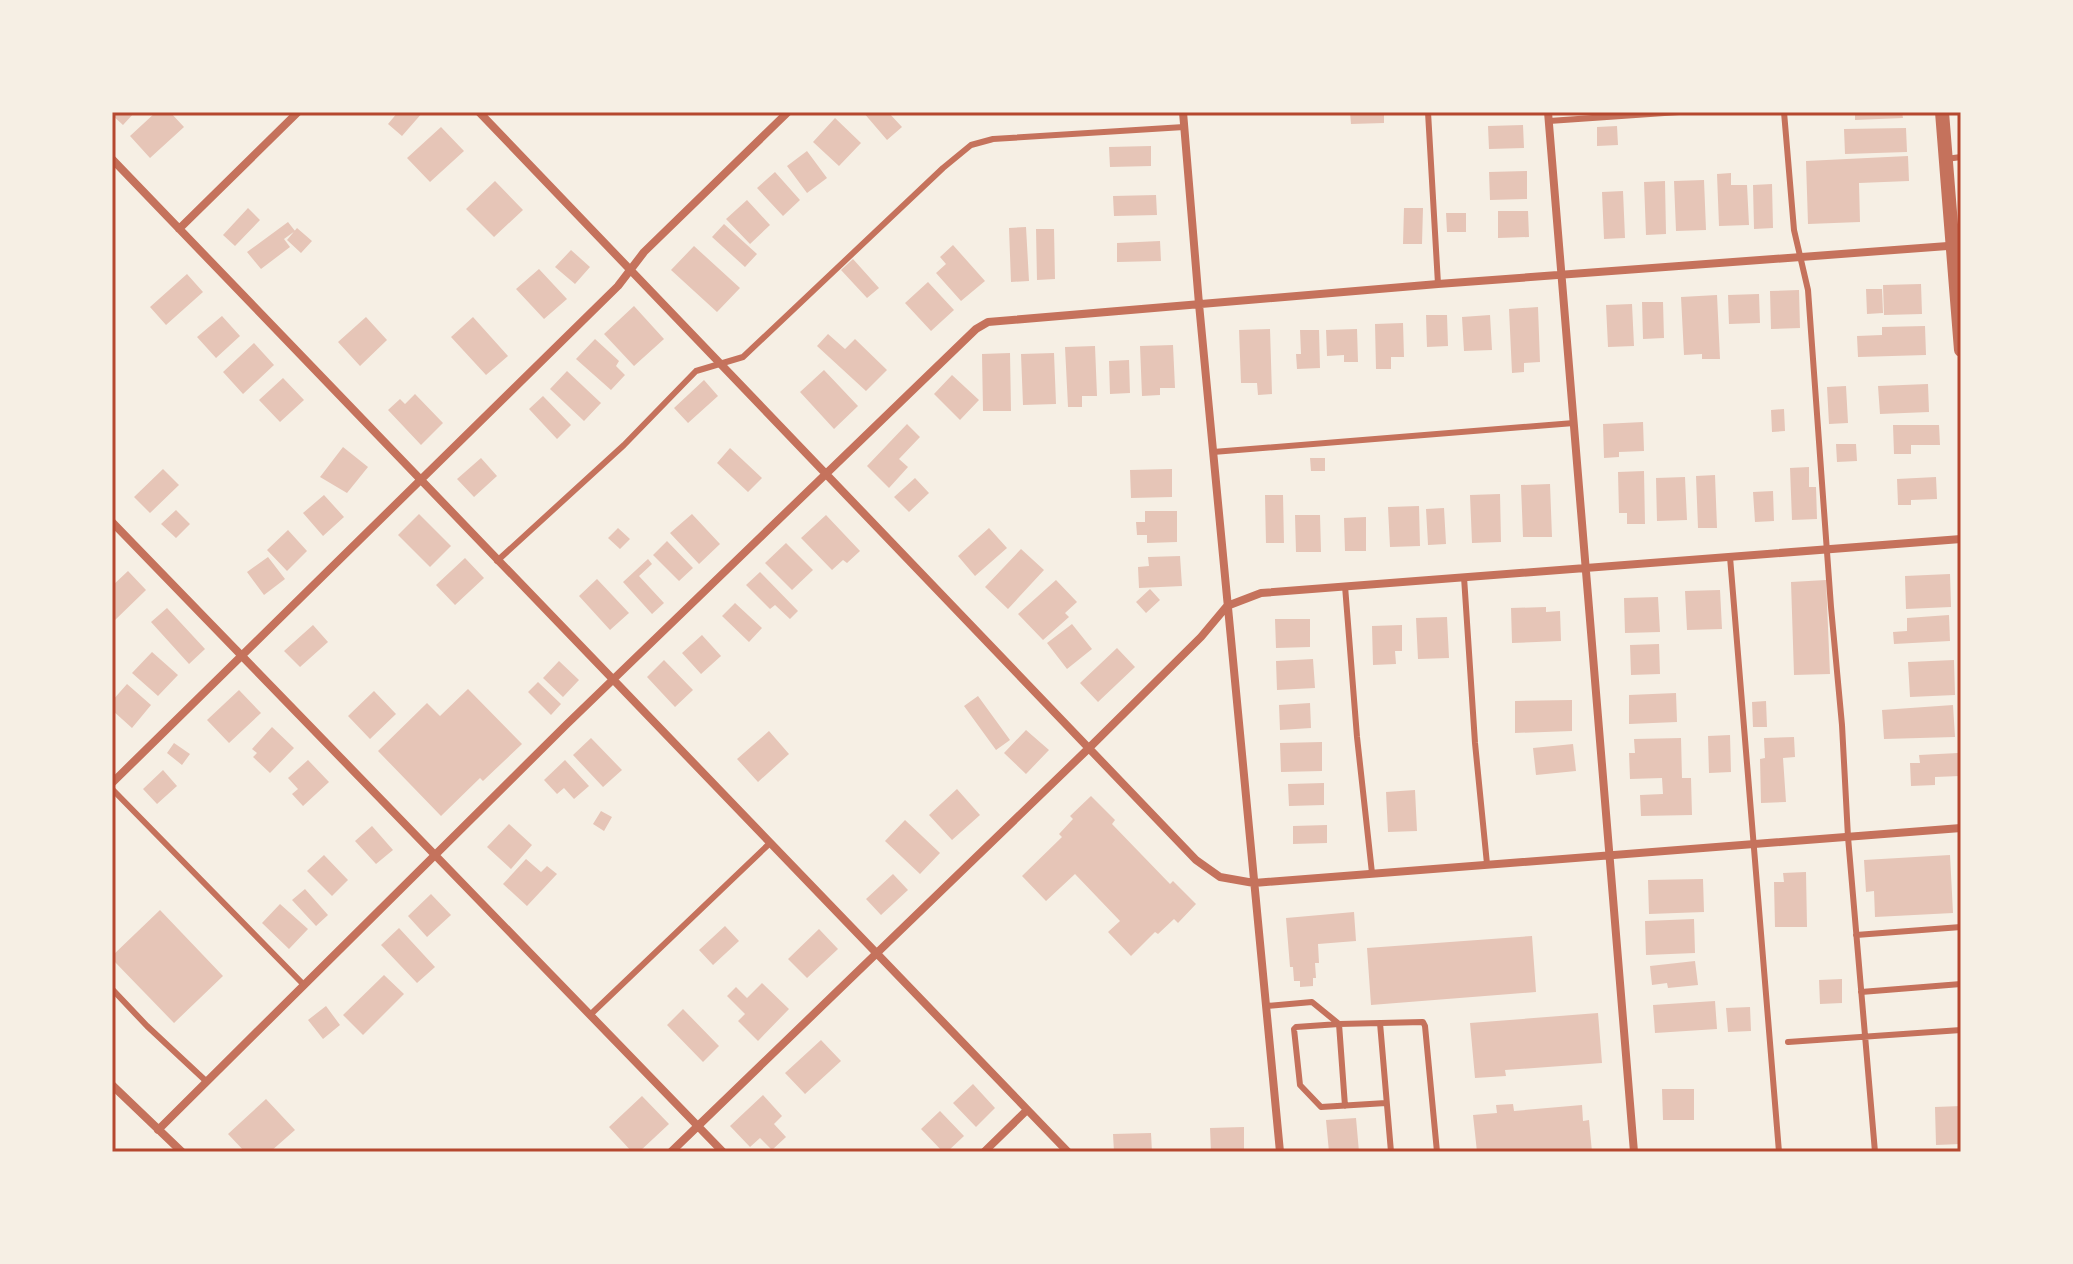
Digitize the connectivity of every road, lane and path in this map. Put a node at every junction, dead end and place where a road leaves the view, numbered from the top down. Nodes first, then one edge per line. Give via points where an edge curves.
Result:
1 (298, 112) edge
2 (479, 112) edge
3 (788, 112) edge
4 (1183, 112) edge
5 (1428, 112) edge
6 (1679, 112) edge
7 (1784, 112) edge
8 (1942, 112) edge
9 (1548, 116) edge
10 (1184, 127) junction
11 (1953, 158) edge
12 (112, 159) edge
13 (179, 229) junction
14 (1957, 245) edge
15 (1801, 257) junction
16 (631, 270) junction
17 (1562, 275) junction
18 (1438, 284) junction
19 (1959, 294) edge
20 (1199, 304) junction
21 (1961, 344) edge
22 (1961, 350) edge
23 (721, 364) junction
24 (1574, 423) junction
25 (1213, 452) junction
26 (827, 474) junction
27 (420, 481) junction
28 (112, 522) edge
29 (1961, 539) edge
30 (1828, 550) junction
31 (1730, 557) junction
32 (497, 561) junction
33 (1585, 568) junction
34 (1464, 577) junction
35 (1345, 586) junction
36 (1227, 606) junction
37 (242, 656) junction
38 (612, 680) junction
39 (1089, 748) junction
40 (112, 786) edge
41 (1961, 828) edge
42 (1848, 837) junction
43 (1752, 843) junction
44 (769, 844) junction
45 (1609, 854) junction
46 (435, 856) junction
47 (1487, 864) junction
48 (1372, 873) junction
49 (1254, 883) junction
50 (1961, 927) edge
51 (1856, 935) junction
52 (876, 955) junction
53 (1961, 984) edge
54 (304, 985) junction
55 (112, 989) edge
56 (1861, 992) junction
57 (1266, 1006) junction
58 (590, 1015) junction
59 (1380, 1023) junction
60 (1339, 1024) junction
61 (1961, 1030) edge
62 (1865, 1038) junction
63 (1788, 1042) dead end
64 (207, 1082) junction
65 (112, 1085) edge
66 (1386, 1103) junction
67 (1345, 1106) junction
68 (1027, 1110) junction
69 (698, 1126) junction
70 (158, 1130) junction
71 (182, 1152) edge
72 (671, 1152) edge
73 (723, 1152) edge
74 (984, 1152) edge
75 (1068, 1152) edge
76 (1280, 1152) edge
77 (1391, 1152) edge
78 (1437, 1152) edge
79 (1634, 1152) edge
80 (1779, 1152) edge
81 (1875, 1152) edge

1 - 13 street
2 - 16 street
3 - 16 street
4 - 10 street
5 - 18 lane
6 - 9 lane
7 - 15 lane
8 - 11 street
9 - 17 street
10 - 20 street
10 - 23 lane via 993,139 971,145 743,357
11 - 14 street
12 - 13 street
13 - 27 street
14 - 15 street
14 - 19 street
15 - 17 street
15 - 30 lane
16 - 23 street
16 - 27 street
17 - 18 street
17 - 24 street
18 - 20 street
19 - 21 street
20 - 25 street
20 - 26 street via 988,322
21 - 22 street
23 - 26 street
23 - 32 lane via 696,371
24 - 25 lane
24 - 33 street
25 - 36 street
26 - 38 street
26 - 39 street
27 - 32 street
27 - 37 street
28 - 37 street
29 - 30 street
30 - 31 street
30 - 42 lane
31 - 33 street
31 - 43 lane
32 - 38 street
33 - 34 street
33 - 45 street
34 - 35 street
34 - 47 lane
35 - 36 street via 1261,593
35 - 48 lane
36 - 39 street
36 - 49 street
37 - 40 street
37 - 46 street
38 - 44 street
38 - 46 street
39 - 49 street via 1202,865 1220,877
39 - 52 street
40 - 54 lane
41 - 42 street
42 - 43 street
42 - 51 lane
43 - 45 street
43 - 80 lane
44 - 52 street
44 - 58 lane
45 - 47 street
45 - 79 street
46 - 54 street
46 - 58 street
47 - 48 street
48 - 49 street
49 - 57 street
50 - 51 lane
51 - 56 lane
52 - 68 street
52 - 69 street
53 - 56 lane
54 - 64 street
55 - 64 lane
56 - 62 lane
57 - 60 lane via 1312,1002
57 - 76 street
58 - 69 street
59 - 60 lane
59 - 66 lane
59 - 78 lane via 1425,1026
60 - 67 lane
60 - 67 lane via 1294,1029 1300,1085 1321,1107
61 - 62 lane
62 - 63 lane
62 - 81 lane
64 - 70 street
65 - 70 street
66 - 67 lane
66 - 77 lane
68 - 74 street
68 - 75 street
69 - 72 street
69 - 73 street
70 - 71 street

